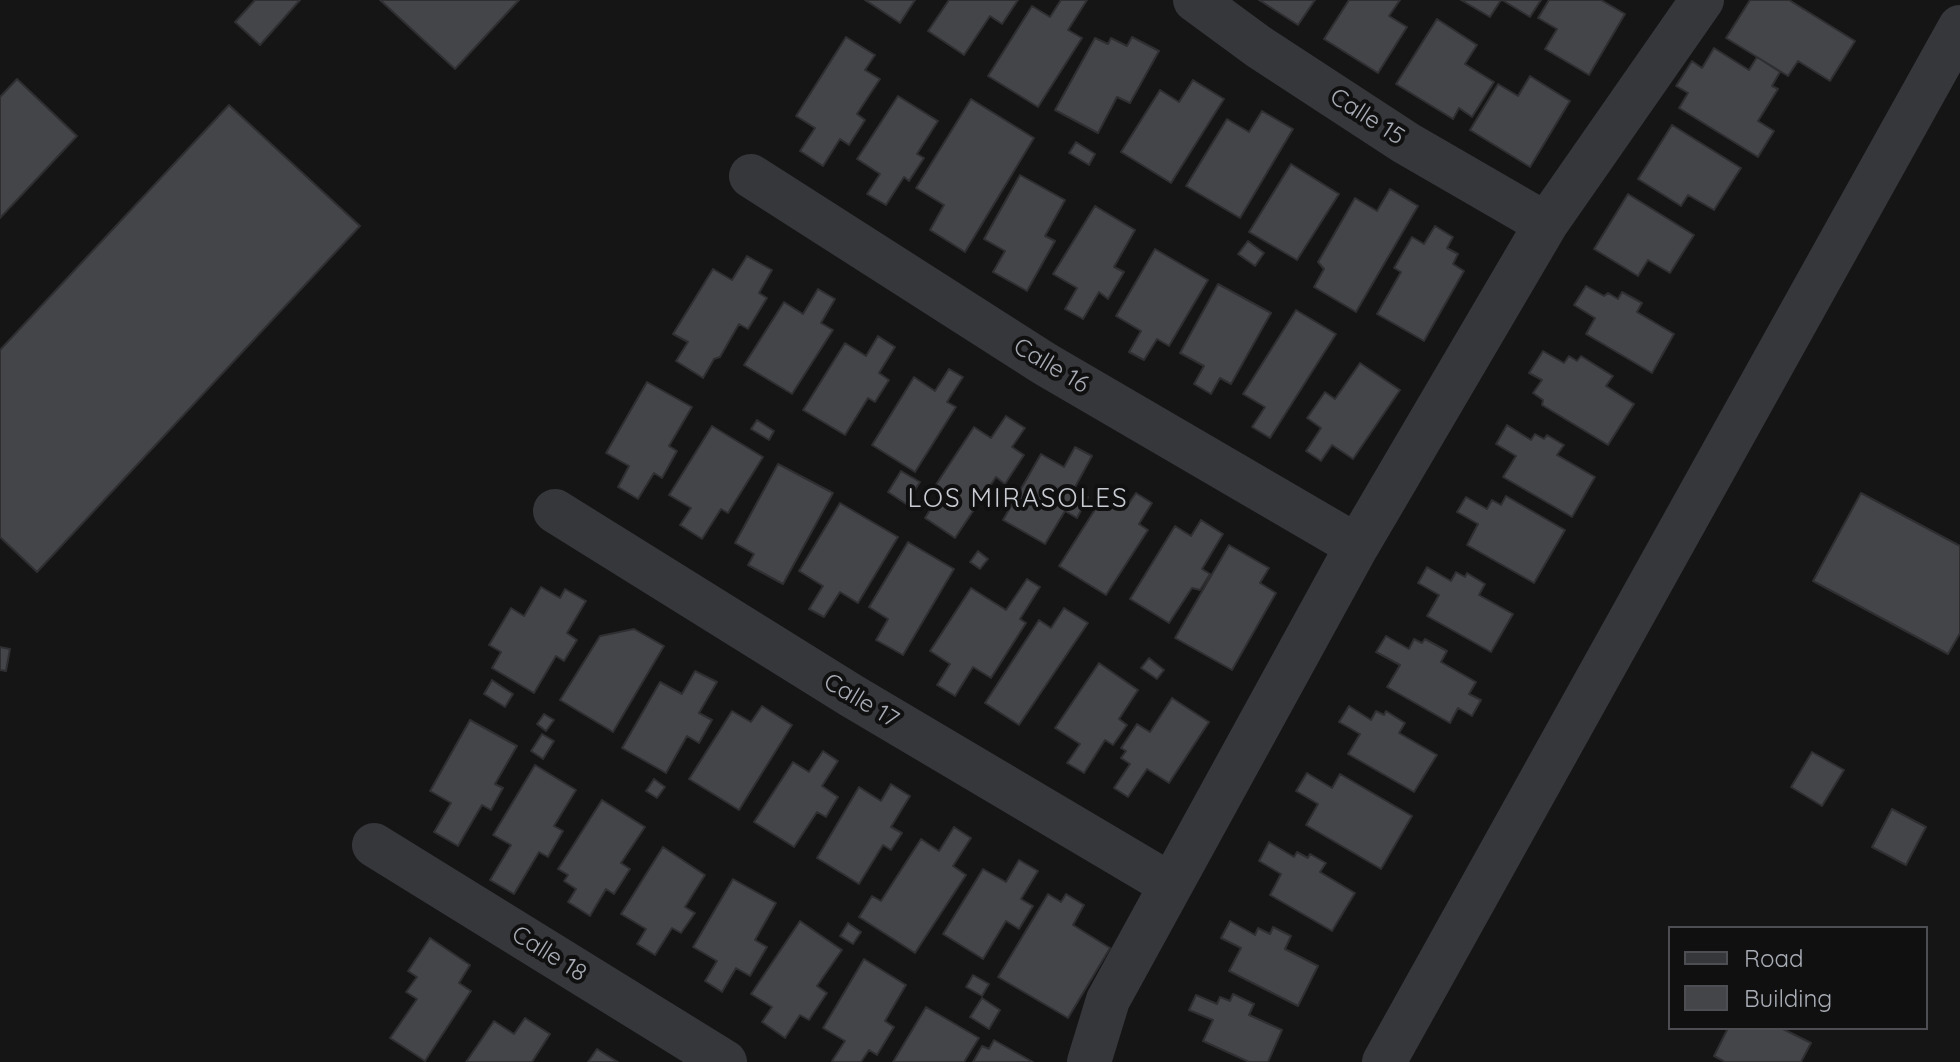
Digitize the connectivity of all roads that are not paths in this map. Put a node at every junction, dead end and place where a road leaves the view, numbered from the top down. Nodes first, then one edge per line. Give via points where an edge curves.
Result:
1 (1195, 0) edge
2 (1702, 0) edge
3 (1960, 27) edge
4 (751, 176) dead end
5 (1546, 224) junction
6 (555, 511) dead end
7 (1357, 546) junction
8 (374, 845) dead end
9 (1171, 885) junction
10 (725, 1062) edge
11 (1089, 1062) edge
12 (1384, 1062) edge

1 - 5 street, Calle 15 via 1406,143
2 - 5 street
3 - 12 street
4 - 7 street, Calle 16 via 1045,364
5 - 7 street
6 - 9 street, Calle 17
7 - 9 street
8 - 10 street, Calle 18
9 - 11 street via 1108,1000

